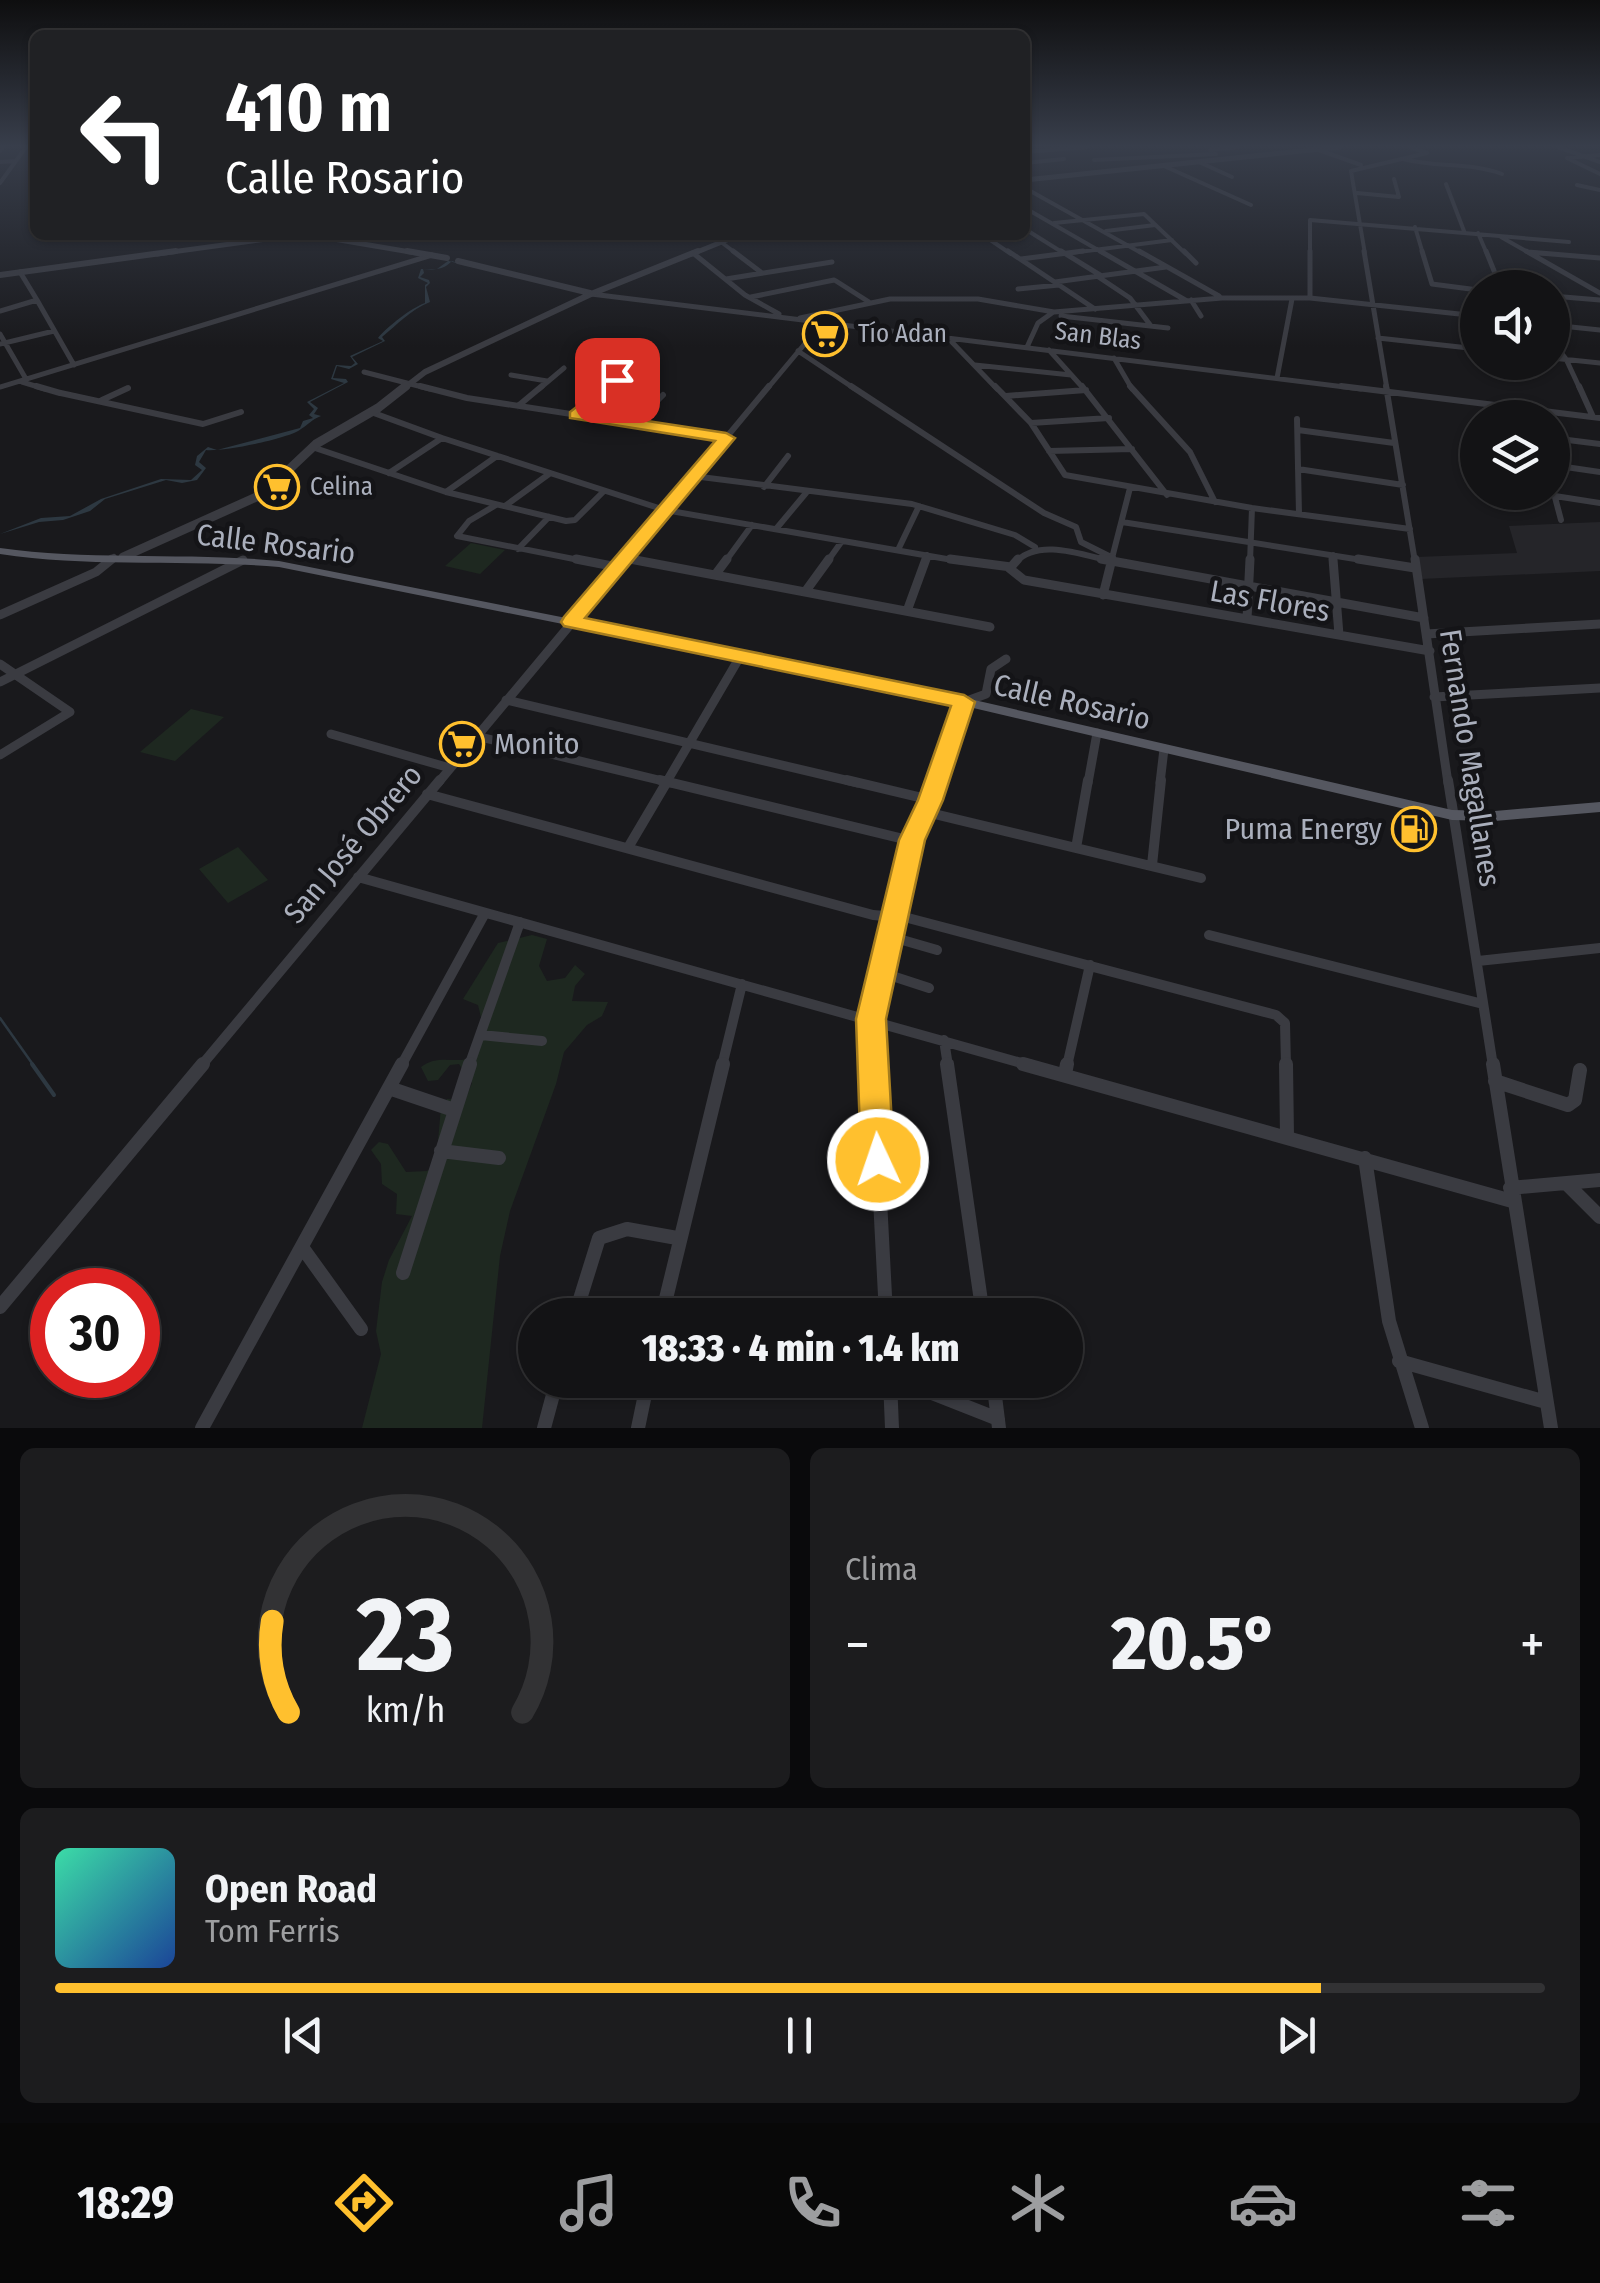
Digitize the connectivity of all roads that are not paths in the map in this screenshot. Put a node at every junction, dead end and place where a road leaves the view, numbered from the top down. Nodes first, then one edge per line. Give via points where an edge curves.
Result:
1 (1072, 214) edge
2 (1135, 214) edge
3 (1141, 214) edge
4 (1360, 214) edge
5 (1457, 214) edge
6 (1038, 215) joint
7 (1084, 220) junction
8 (1030, 222) edge
9 (1361, 222) junction
10 (1053, 224) junction
11 (1156, 225) junction
12 (1416, 227) junction
13 (1030, 230) edge
14 (1103, 231) junction
15 (1464, 232) junction
16 (1478, 233) junction
17 (1499, 235) junction
18 (259, 240) edge
19 (340, 240) edge
20 (723, 240) edge
21 (726, 240) edge
22 (991, 240) edge
23 (1172, 240) junction
24 (1569, 242) dead end
25 (1130, 246) junction
26 (1098, 250) junction
27 (1526, 251) junction
28 (694, 253) junction
29 (1065, 254) junction
30 (432, 255) junction
31 (447, 258) joint
32 (1600, 258) edge
33 (1021, 260) junction
34 (458, 261) joint
35 (832, 262) dead end
36 (1196, 263) dead end
37 (1167, 267) junction
38 (794, 268) junction
39 (1493, 270) edge
40 (1134, 271) junction
41 (20, 272) junction
42 (762, 274) junction
43 (0, 275) edge
44 (1099, 276) junction
45 (726, 279) junction
46 (816, 283) junction
47 (1057, 284) junction
48 (1460, 288) edge
49 (1018, 289) dead end
50 (591, 294) junction
51 (1570, 296) edge
52 (748, 297) junction
53 (1600, 297) edge
54 (1222, 298) junction
55 (1310, 298) junction
56 (1292, 299) junction
57 (37, 300) junction
58 (1189, 300) junction
59 (869, 302) junction
60 (1374, 304) junction
61 (1138, 306) junction
62 (1095, 310) junction
63 (0, 311) edge
64 (1050, 312) junction
65 (1460, 314) edge
66 (1201, 316) dead end
67 (786, 317) junction
68 (798, 319) junction
69 (822, 322) junction
70 (1151, 326) junction
71 (1570, 327) edge
72 (1168, 328) dead end
73 (1600, 330) edge
74 (54, 331) junction
75 (0, 334) edge
76 (948, 338) junction
77 (1378, 338) junction
78 (2, 344) edge
79 (1027, 347) junction
80 (1460, 347) edge
81 (798, 350) junction
82 (1048, 350) junction
83 (1114, 358) junction
84 (1570, 360) edge
85 (1600, 363) edge
86 (74, 364) junction
87 (975, 365) junction
88 (1570, 367) edge
89 (564, 368) dead end
90 (364, 372) dead end
91 (511, 374) dead end
92 (1071, 375) junction
93 (1277, 378) junction
94 (22, 380) junction
95 (410, 380) junction
96 (617, 380) dead end
97 (547, 382) junction
98 (0, 387) edge
99 (128, 388) dead end
100 (1086, 390) junction
101 (56, 392) junction
102 (1388, 392) junction
103 (663, 396) dead end
104 (1006, 396) junction
105 (102, 400) junction
106 (1460, 401) edge
107 (518, 406) junction
108 (240, 412) dead end
109 (371, 412) junction
110 (576, 415) junction
111 (1570, 416) edge
112 (1109, 418) junction
113 (1597, 418) edge
114 (1297, 419) dead end
115 (635, 423) junction
116 (1031, 423) junction
117 (194, 426) dead end
118 (1298, 430) junction
119 (442, 438) junction
120 (726, 438) junction
121 (1570, 440) edge
122 (1394, 443) junction
123 (1600, 444) edge
124 (312, 447) junction
125 (1132, 449) junction
126 (1049, 451) junction
127 (497, 456) junction
128 (788, 456) dead end
129 (1570, 468) edge
130 (1298, 469) junction
131 (1600, 472) edge
132 (389, 473) junction
133 (548, 474) junction
134 (693, 476) junction
135 (1402, 484) junction
136 (764, 487) junction
137 (1130, 488) junction
138 (446, 492) junction
139 (603, 492) junction
140 (806, 493) junction
141 (1167, 495) junction
142 (1570, 495) edge
143 (1215, 502) junction
144 (1600, 503) edge
145 (500, 506) junction
146 (919, 506) junction
147 (1252, 508) junction
148 (665, 510) junction
149 (1558, 510) edge
150 (1299, 514) junction
151 (549, 517) junction
152 (1561, 520) dead end
153 (1122, 522) junction
154 (752, 525) junction
155 (776, 529) junction
156 (1410, 529) junction
157 (842, 541) junction
158 (1250, 542) junction
159 (518, 549) junction
160 (1046, 549) junction
161 (898, 550) junction
162 (0, 551) edge
163 (1333, 555) junction
164 (927, 556) junction
165 (118, 557) junction
166 (626, 558) junction
167 (246, 559) junction
168 (1112, 560) junction
169 (616, 567) junction
170 (1008, 568) junction
171 (1415, 568) junction
172 (715, 575) junction
173 (1248, 586) junction
174 (805, 592) junction
175 (1104, 595) junction
176 (1336, 602) junction
177 (906, 611) junction
178 (0, 615) edge
179 (1424, 618) junction
180 (1246, 619) junction
181 (572, 622) junction
182 (1600, 624) edge
183 (990, 627) dead end
184 (1426, 634) junction
185 (1339, 635) junction
186 (1430, 651) junction
187 (741, 655) junction
188 (1006, 659) dead end
189 (0, 664) edge
190 (16, 674) junction
191 (0, 682) edge
192 (1600, 688) edge
193 (1434, 697) junction
194 (506, 700) junction
195 (964, 702) junction
196 (1097, 733) junction
197 (331, 734) dead end
198 (476, 736) junction
199 (690, 743) junction
200 (1164, 749) junction
201 (0, 756) edge
202 (450, 768) junction
203 (667, 782) junction
204 (427, 794) junction
205 (928, 806) junction
206 (1600, 807) edge
207 (1452, 815) junction
208 (912, 840) junction
209 (630, 846) junction
210 (1076, 848) junction
211 (1152, 865) junction
212 (358, 877) junction
213 (1201, 878) dead end
214 (485, 912) junction
215 (894, 917) junction
216 (520, 922) junction
217 (1209, 935) dead end
218 (892, 936) junction
219 (1600, 948) edge
220 (937, 950) dead end
221 (1478, 961) junction
222 (1090, 966) junction
223 (883, 973) junction
224 (742, 984) junction
225 (929, 988) dead end
226 (1483, 1004) junction
227 (871, 1019) junction
228 (481, 1036) junction
229 (944, 1040) junction
230 (542, 1041) dead end
231 (1580, 1070) dead end
232 (1065, 1074) junction
233 (1495, 1081) junction
234 (389, 1088) junction
235 (454, 1110) junction
236 (1286, 1136) junction
237 (441, 1151) junction
238 (499, 1158) dead end
239 (1365, 1158) junction
240 (1600, 1180) edge
241 (1567, 1184) junction
242 (1511, 1194) junction
243 (1600, 1217) edge
244 (678, 1238) junction
245 (302, 1247) junction
246 (403, 1273) dead end
247 (580, 1298) edge
248 (666, 1298) edge
249 (885, 1298) edge
250 (981, 1298) edge
251 (0, 1307) edge
252 (361, 1329) dead end
253 (1399, 1360) junction
254 (553, 1398) edge
255 (644, 1398) edge
256 (891, 1398) edge
257 (940, 1398) edge
258 (995, 1398) edge
259 (1546, 1402) junction
260 (999, 1423) edge
261 (202, 1428) edge
262 (544, 1428) edge
263 (638, 1428) edge
264 (892, 1428) edge
265 (1422, 1428) edge
266 (1551, 1428) edge

1 - 7 street
2 - 7 street
3 - 11 street
4 - 9 street, Fernando Magallanes
5 - 15 street
6 - 8 street
6 - 10 street
7 - 10 street
7 - 14 street
9 - 12 street
9 - 55 street via 1310,220
9 - 60 street, Fernando Magallanes
10 - 26 street
11 - 14 street
11 - 23 street
12 - 15 street
12 - 48 street via 1432,284
13 - 29 street
14 - 25 street
15 - 16 street
16 - 17 street
16 - 39 street
17 - 24 street
17 - 27 street
18 - 41 street
19 - 30 street
20 - 28 street
21 - 42 street
22 - 33 street
23 - 25 street
23 - 36 street
25 - 26 street
25 - 37 street
26 - 29 street
26 - 40 street
27 - 32 street
27 - 53 street
28 - 45 street
28 - 50 street
29 - 33 street
29 - 44 street
30 - 31 street
30 - 86 street
31 - 34 street
33 - 47 street
34 - 50 street
35 - 38 street
37 - 40 street
37 - 54 street
38 - 42 street
38 - 46 street
40 - 44 street
40 - 58 street
41 - 43 street
41 - 57 street
42 - 45 street
44 - 47 street
44 - 61 street
45 - 52 street
46 - 52 street
46 - 59 street via 835,280
47 - 49 street
47 - 62 street
50 - 67 street, San Blas
50 - 95 street
51 - 53 street
52 - 67 street
54 - 56 street
54 - 58 street
55 - 56 street
55 - 60 street
56 - 93 street
57 - 63 street
57 - 74 street
58 - 61 street
58 - 66 street
59 - 64 street via 978,300
59 - 68 street
60 - 65 street
60 - 77 street, Fernando Magallanes
61 - 62 street
61 - 70 street
62 - 64 street
64 - 70 street
64 - 79 street
67 - 68 street, San Blas
68 - 69 street, San Blas
69 - 76 street, San Blas
69 - 81 street, San José Obrero
70 - 72 street
71 - 73 street
74 - 78 street
74 - 86 street
75 - 78 street
76 - 79 street, San Blas
76 - 87 street
77 - 80 street
77 - 102 street, Fernando Magallanes
78 - 94 street
79 - 82 street, San Blas
81 - 120 street, San José Obrero
81 - 168 street via 1044,513 1076,527 1081,542
82 - 83 street, San Blas
82 - 92 street
83 - 93 street, San Blas
83 - 143 street via 1124,380 1190,452
84 - 85 street
86 - 94 street
87 - 92 street
87 - 104 street
88 - 113 street
89 - 97 street
90 - 95 street
91 - 97 street
92 - 100 street
93 - 102 street, San Blas
94 - 98 street
94 - 101 street
95 - 107 street
95 - 109 street
96 - 110 street
97 - 107 street
99 - 105 street
100 - 104 street
100 - 112 street
101 - 105 street
101 - 117 street
102 - 106 street, San Blas
102 - 122 street, Fernando Magallanes
103 - 115 street
104 - 116 street
105 - 108 street via 202,424
107 - 110 street
109 - 119 street, Las Flores
109 - 124 street
110 - 115 street
111 - 113 street, San Blas
112 - 116 street
112 - 125 street
114 - 118 street
115 - 120 street
116 - 126 street
118 - 122 street
118 - 130 street
119 - 127 street, Las Flores
119 - 132 street
120 - 134 street, San José Obrero
121 - 123 street
122 - 135 street, Fernando Magallanes
124 - 132 street
124 - 165 street via 261,496
125 - 126 street
125 - 141 street
126 - 137 street via 1065,475
127 - 133 street, Las Flores
127 - 138 street
128 - 136 street
129 - 131 street
130 - 135 street
130 - 150 street
132 - 138 street
133 - 139 street, Las Flores
133 - 145 street
134 - 136 street
134 - 148 street, San José Obrero
135 - 156 street, Fernando Magallanes
136 - 140 street
137 - 141 street
137 - 153 street
138 - 145 street
139 - 148 street, Las Flores
139 - 151 street via 575,520
140 - 146 street
140 - 155 street
141 - 143 street
142 - 144 street
143 - 147 street
145 - 151 street
145 - 159 street via 469,521 457,536
146 - 160 street
146 - 161 street
147 - 150 street
147 - 158 street
148 - 154 street, Las Flores
148 - 166 street, San José Obrero
149 - 152 street
150 - 156 street
151 - 159 street
153 - 158 street
153 - 168 street
154 - 155 street, Las Flores
154 - 172 street
155 - 157 street, Las Flores
156 - 171 street, Fernando Magallanes
157 - 161 street, Las Flores
157 - 174 street
158 - 163 street
158 - 173 street
159 - 169 street
160 - 168 street
160 - 170 street via 1025,552
161 - 164 street, Las Flores
162 - 165 main road, Calle Rosario
163 - 171 street
163 - 176 street
164 - 170 street, Las Flores
164 - 177 street
165 - 167 main road, Calle Rosario
165 - 178 street
166 - 169 street, San José Obrero
166 - 172 street
167 - 181 main road, Calle Rosario
167 - 190 street
168 - 173 street
168 - 175 street
169 - 181 street, San José Obrero
170 - 175 street, Las Flores via 1024,580
171 - 179 street, Fernando Magallanes
172 - 174 street
173 - 176 street
173 - 180 street
174 - 177 street
175 - 180 street, Las Flores
176 - 179 street
176 - 185 street
177 - 183 street
179 - 184 street, Fernando Magallanes
180 - 185 street, Las Flores
181 - 187 main road, Calle Rosario
181 - 194 street, San José Obrero
182 - 184 street
184 - 186 street, Fernando Magallanes
185 - 186 street, Las Flores
186 - 193 street, Fernando Magallanes
187 - 195 main road, Calle Rosario
187 - 199 street
188 - 195 street via 985,676 986,694
189 - 190 street
190 - 191 street
190 - 201 street via 70,712
192 - 193 street
193 - 207 street, Fernando Magallanes
194 - 198 street, San José Obrero
194 - 199 street
195 - 196 main road, Calle Rosario
195 - 205 street
196 - 200 main road, Calle Rosario
196 - 210 street
197 - 202 street
198 - 202 street, San José Obrero
198 - 203 street
199 - 203 street
199 - 205 street
200 - 207 main road, Calle Rosario
200 - 211 street
202 - 204 street, San José Obrero
203 - 208 street
203 - 209 street
204 - 209 street
204 - 212 street, San José Obrero
205 - 208 street
205 - 210 street
206 - 207 main road, Calle Rosario
207 - 221 street, Fernando Magallanes
208 - 215 street
209 - 215 street
210 - 211 street
211 - 213 street
212 - 214 street
212 - 251 street, San José Obrero
214 - 216 street
214 - 234 street
215 - 218 street
215 - 222 street
216 - 224 street
216 - 228 street
217 - 226 street
218 - 220 street
218 - 223 street
219 - 221 street
221 - 226 street, Fernando Magallanes
222 - 232 street
222 - 236 street via 1280,1017
223 - 225 street
223 - 227 street
224 - 227 street
224 - 244 street
226 - 233 street, Fernando Magallanes
227 - 229 street
227 - 249 street
228 - 230 street
228 - 235 street
229 - 232 street
229 - 250 street
231 - 233 street via 1576,1100 1568,1105
232 - 236 street
233 - 242 street, Fernando Magallanes
234 - 235 street
234 - 245 street
235 - 237 street
236 - 239 street
237 - 238 street
237 - 246 street
239 - 242 street
239 - 253 street
240 - 241 street
241 - 242 street
241 - 243 street
242 - 259 street, Fernando Magallanes
244 - 247 street via 621,1228 608,1232 599,1238
244 - 248 street
245 - 252 street
245 - 261 street
253 - 259 street
253 - 265 street
254 - 262 street
255 - 263 street
256 - 264 street
257 - 260 street
258 - 260 street
259 - 266 street, Fernando Magallanes

